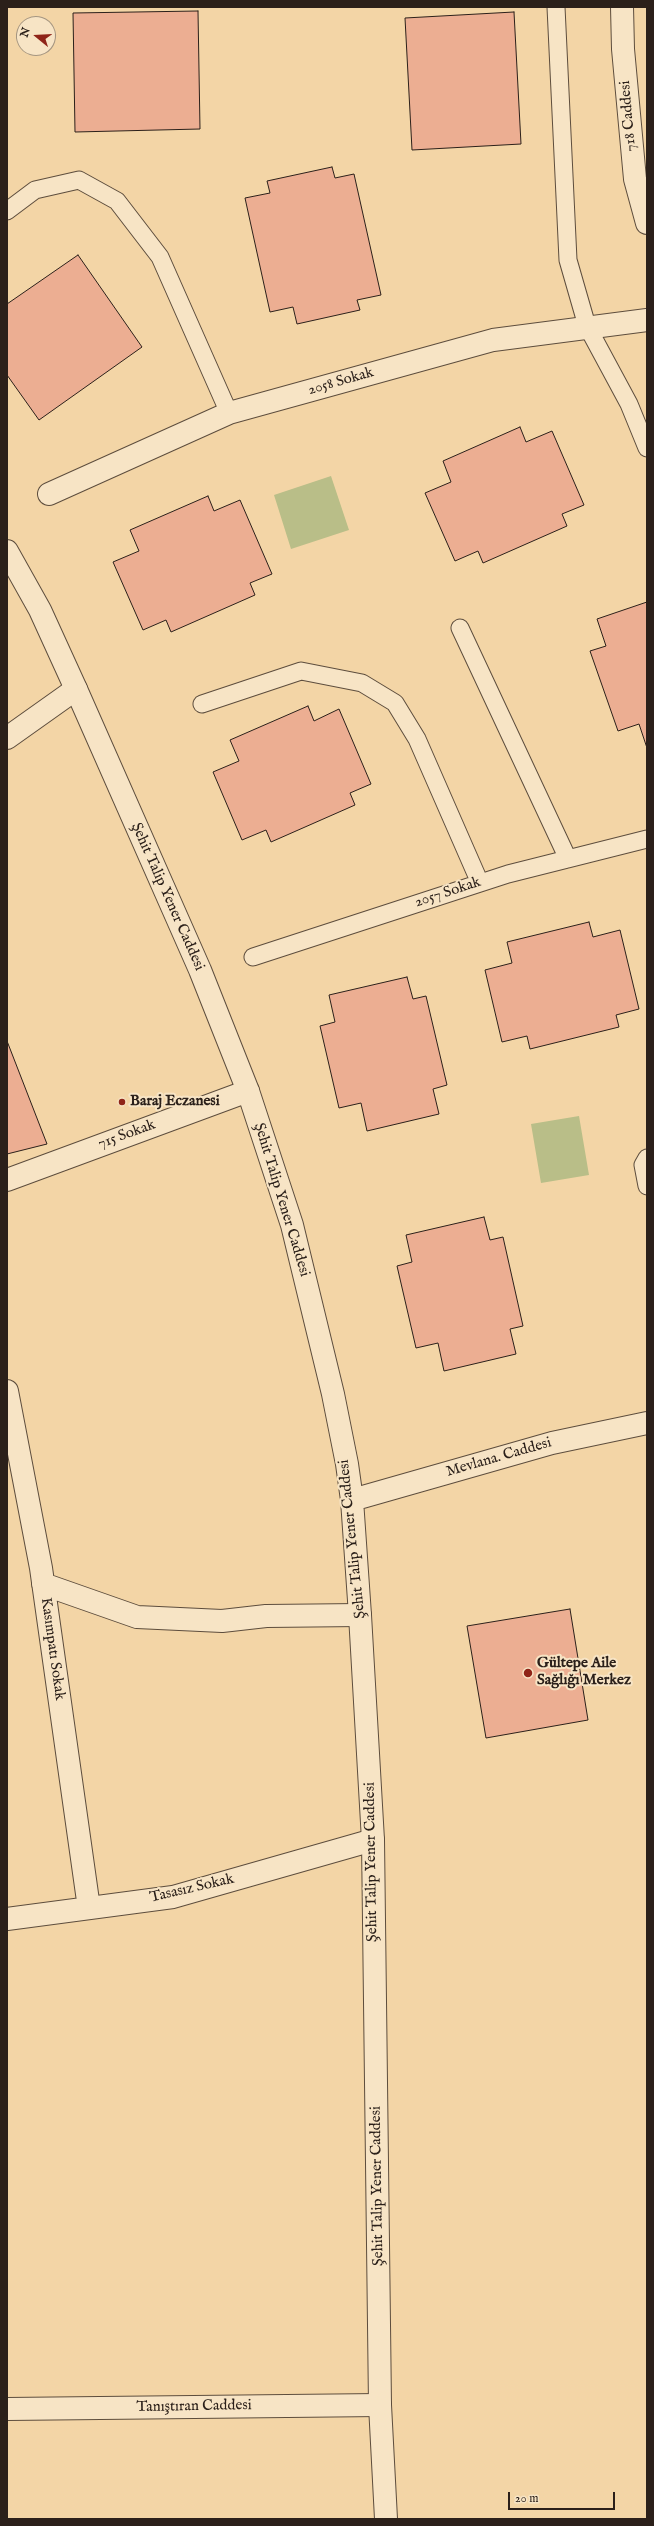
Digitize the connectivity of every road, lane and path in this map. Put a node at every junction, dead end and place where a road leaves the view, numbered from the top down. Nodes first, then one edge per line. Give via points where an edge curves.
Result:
1 (556, 7) edge
2 (622, 7) edge
3 (7, 211) edge
4 (647, 223) edge
5 (647, 320) edge
6 (587, 326) junction
7 (229, 413) junction
8 (647, 448) edge
9 (49, 494) dead end
10 (7, 551) edge
11 (460, 628) dead end
12 (76, 690) junction
13 (202, 704) dead end
14 (7, 738) edge
15 (647, 839) edge
16 (568, 858) junction
17 (480, 883) junction
18 (253, 957) dead end
19 (248, 1091) junction
20 (647, 1158) edge
21 (7, 1180) edge
22 (647, 1186) edge
23 (7, 1390) edge
24 (647, 1423) edge
25 (352, 1500) junction
26 (43, 1584) junction
27 (360, 1615) junction
28 (373, 1840) junction
29 (88, 1908) junction
30 (7, 1919) edge
31 (380, 2405) junction
32 (7, 2409) edge
33 (386, 2519) edge

1 - 6 lane via 568,260
2 - 4 street, 718 Caddesi via 623,49 635,179
3 - 7 lane via 35,190 79,180 118,200 160,257
5 - 6 street, 2058 Sokak
6 - 7 street, 2058 Sokak via 493,340
6 - 8 lane via 629,404
7 - 9 street, 2058 Sokak
10 - 12 street, Şehit Talip Yener Caddesi via 40,610
11 - 16 lane
12 - 14 street
12 - 19 street, Şehit Talip Yener Caddesi via 200,970
13 - 17 lane via 301,671 362,683 395,703 417,739
15 - 16 lane, 2057 Sokak
16 - 17 lane, 2057 Sokak
17 - 18 lane, 2057 Sokak
19 - 21 street, 715 Sokak
19 - 25 street, Şehit Talip Yener Caddesi via 292,1225 333,1394
20 - 22 lane via 643,1165
23 - 26 street, Kasımpatı Sokak
24 - 25 street, Mevlana. Caddesi via 552,1443
25 - 27 street, Şehit Talip Yener Caddesi
26 - 27 street via 137,1617 222,1621 266,1616
26 - 29 street, Kasımpatı Sokak
27 - 28 street, Şehit Talip Yener Caddesi
28 - 29 street, Tasasız Sokak via 173,1897
28 - 31 street, Şehit Talip Yener Caddesi
29 - 30 street, Tasasız Sokak
31 - 32 street, Tanıştıran Caddesi
31 - 33 street, Şehit Talip Yener Caddesi

